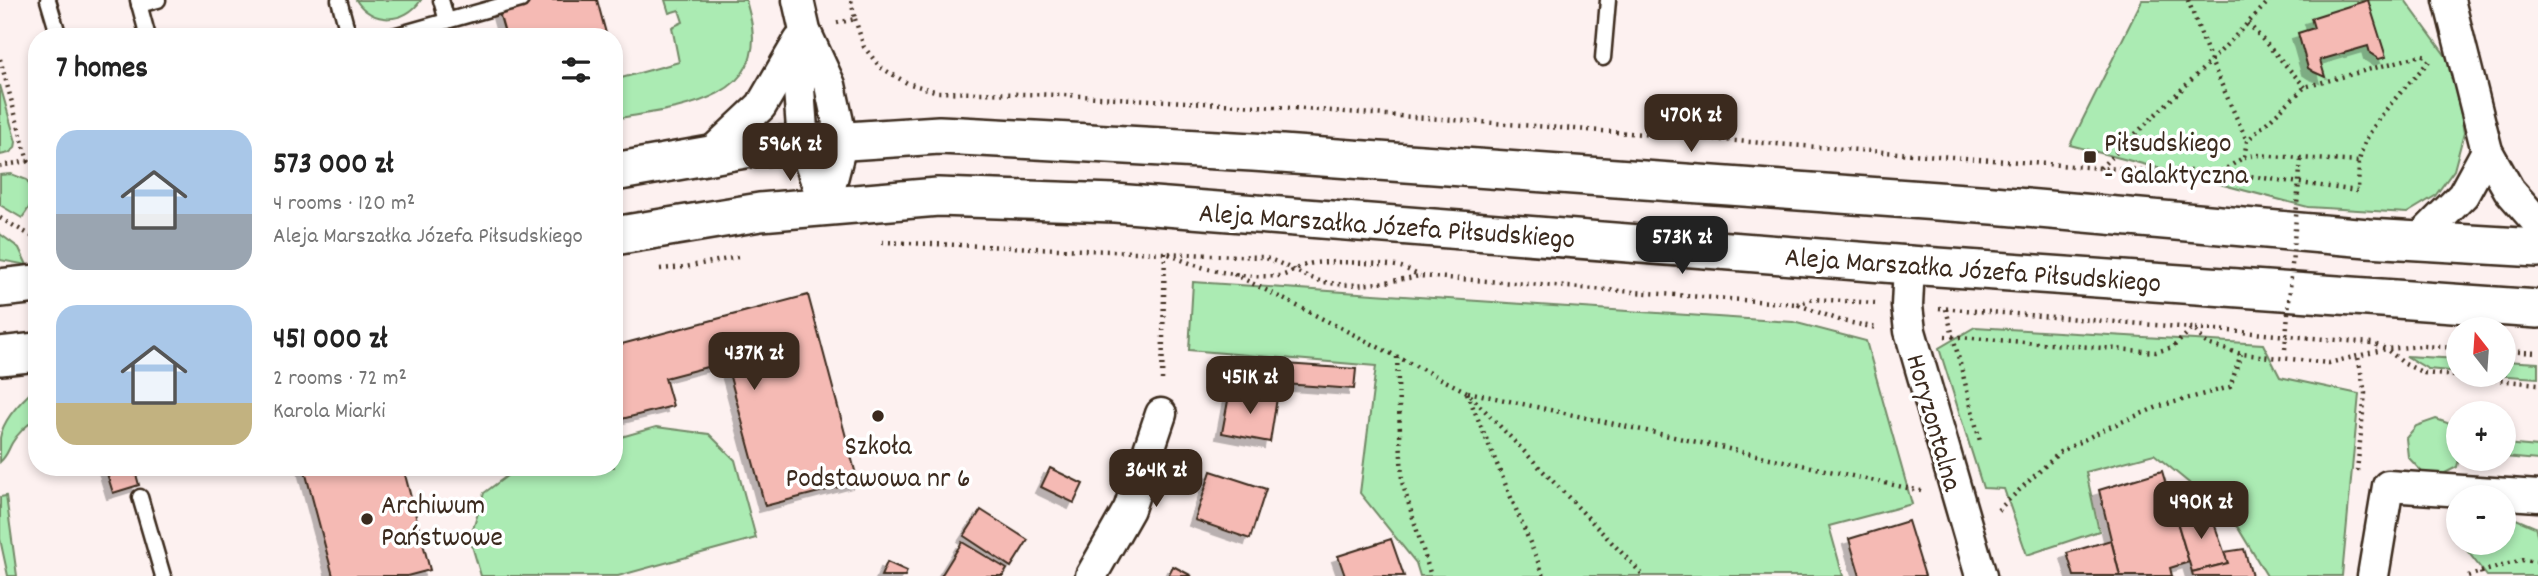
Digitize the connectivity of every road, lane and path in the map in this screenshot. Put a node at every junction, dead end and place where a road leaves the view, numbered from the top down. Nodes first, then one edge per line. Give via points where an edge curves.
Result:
1 (48, 0) edge
2 (158, 0) edge
3 (339, 0) edge
4 (441, 0) edge
5 (521, 0) edge
6 (798, 0) edge
7 (1608, 0) edge
8 (2188, 0) edge
9 (2270, 0) edge
10 (2449, 0) edge
11 (138, 3) edge
12 (855, 19) dead end
13 (447, 21) junction
14 (2248, 23) junction
15 (56, 28) edge
16 (145, 28) edge
17 (347, 28) edge
18 (422, 28) edge
19 (805, 32) junction
20 (1603, 58) dead end
21 (0, 59) edge
22 (2211, 61) junction
23 (2305, 88) junction
24 (842, 141) junction
25 (2247, 141) junction
26 (803, 144) junction
27 (2487, 151) junction
28 (709, 155) junction
29 (2244, 158) junction
30 (2301, 159) junction
31 (27, 161) joint
32 (2359, 162) junction
33 (0, 166) edge
34 (2100, 168) junction
35 (623, 170) edge
36 (2220, 173) junction
37 (825, 206) junction
38 (0, 218) edge
39 (2538, 223) edge
40 (28, 234) edge
41 (623, 234) edge
42 (2418, 240) junction
43 (871, 242) dead end
44 (2538, 248) edge
45 (1166, 251) junction
46 (751, 254) dead end
47 (1909, 265) junction
48 (685, 267) dead end
49 (1294, 269) junction
50 (1234, 274) junction
51 (1420, 276) junction
52 (28, 285) edge
53 (0, 288) edge
54 (1796, 304) junction
55 (1946, 309) junction
56 (2538, 309) edge
57 (1908, 319) junction
58 (2193, 328) junction
59 (1954, 337) junction
60 (2446, 347) edge
61 (2386, 349) junction
62 (2516, 352) edge
63 (28, 353) edge
64 (2538, 353) edge
65 (2241, 354) junction
66 (0, 356) edge
67 (1397, 356) junction
68 (2358, 357) junction
69 (2284, 358) junction
70 (2538, 384) edge
71 (1467, 392) junction
72 (1161, 414) joint
73 (1981, 444) dead end
74 (2356, 485) dead end
75 (1922, 491) dead end
76 (2538, 496) edge
77 (140, 497) dead end
78 (1995, 498) dead end
79 (2538, 562) edge
80 (2481, 574) edge
81 (163, 576) edge
82 (1091, 576) edge
83 (1431, 576) edge
84 (1544, 576) edge
85 (1644, 576) edge
86 (1981, 576) edge
87 (2373, 576) edge
88 (2468, 576) edge

1 - 15 lane
2 - 11 lane
3 - 17 lane
4 - 13 lane
5 - 13 lane
6 - 19 street
7 - 20 lane
8 - 22 path
9 - 14 path
10 - 27 street
11 - 16 lane
12 - 34 path via 864,47 880,67 907,83 939,92 1292,108
13 - 18 lane
14 - 22 path
14 - 23 path
19 - 24 street via 830,85
19 - 26 street via 799,89
19 - 28 street via 761,106
21 - 31 path
22 - 25 path
22 - 34 path
23 - 25 path
23 - 32 path via 2422,55 2431,57 2371,129
24 - 26 street
24 - 37 street
24 - 42 street via 939,135 1239,151
25 - 29 path
26 - 28 street
26 - 37 street
27 - 39 street via 2509,190
27 - 42 street via 2463,195
28 - 35 street
29 - 30 path
29 - 36 path
30 - 32 path
30 - 69 path, bridge
31 - 33 path
32 - 36 path via 2358,191
34 - 36 path
37 - 41 street, Aleja Marszałka Józefa Piłsudskiego
37 - 47 street, Aleja Marszałka Józefa Piłsudskiego via 938,197 1115,203
38 - 40 path
42 - 44 street
43 - 45 path
45 - 49 path via 1262,257
45 - 50 path via 1190,265
45 - 72 path
46 - 48 path
47 - 56 street, Aleja Marszałka Józefa Piłsudskiego
47 - 57 street, Horyzontalna
49 - 50 path via 1283,276
49 - 51 path via 1327,262 1400,267
49 - 51 path via 1318,280 1346,284
50 - 67 path
51 - 54 path
52 - 53 street
54 - 57 path via 1813,299
54 - 57 path via 1865,327
55 - 57 path
55 - 58 path
55 - 59 path
57 - 59 path
57 - 86 street, Horyzontalna
58 - 59 path via 2173,347 2156,352
58 - 61 path via 2356,341
58 - 65 path via 2207,344
59 - 73 path
60 - 61 path
61 - 68 path
61 - 70 path via 2424,373
62 - 64 path
63 - 66 street
65 - 69 path
65 - 78 path via 2231,387 2160,406 2107,428 2060,452 1999,511
67 - 71 path
67 - 83 path via 1402,482
68 - 69 path via 2329,363
68 - 74 path via 2364,393
71 - 75 path
71 - 84 path
71 - 85 path
72 - 82 street via 1129,509
76 - 87 street via 2388,486
77 - 81 lane
79 - 80 path via 2522,560
80 - 88 path

